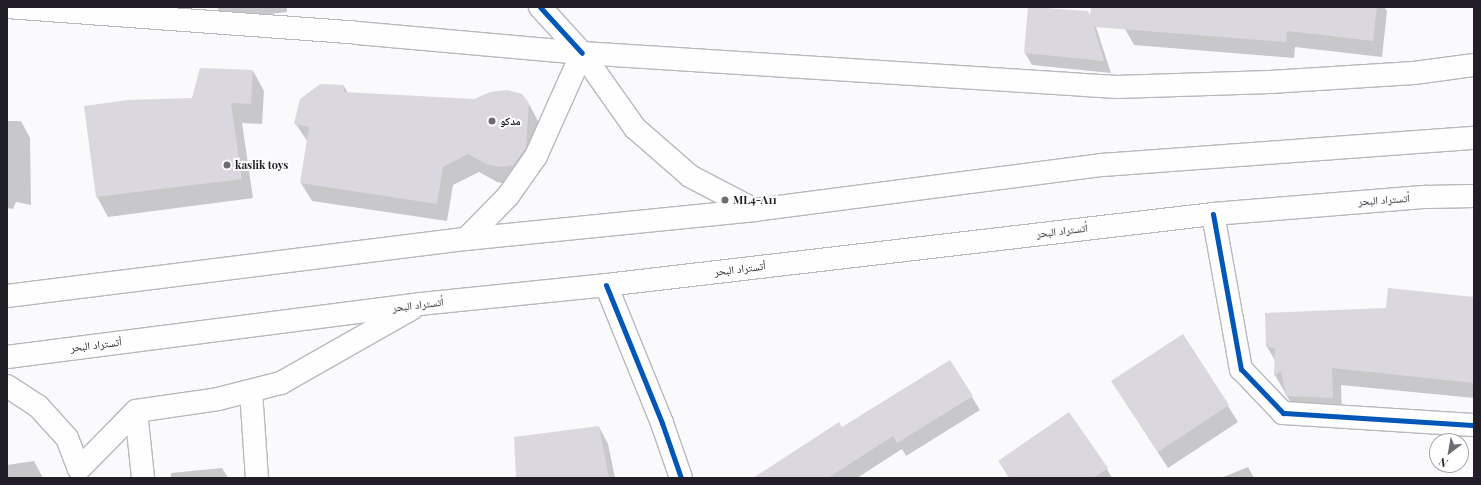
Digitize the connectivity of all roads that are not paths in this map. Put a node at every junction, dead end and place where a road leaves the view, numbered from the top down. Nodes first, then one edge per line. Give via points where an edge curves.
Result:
1 (7, 7) edge
2 (540, 7) edge
3 (582, 53) junction
4 (1474, 65) edge
5 (1474, 138) edge
6 (1474, 196) edge
7 (755, 210) junction
8 (1213, 214) junction
9 (466, 239) junction
10 (606, 285) junction
11 (7, 296) edge
12 (420, 304) junction
13 (7, 356) edge
14 (7, 386) edge
15 (251, 391) junction
16 (136, 411) junction
17 (1474, 426) edge
18 (80, 474) edge
19 (143, 478) edge
20 (256, 478) edge
21 (681, 478) edge

1 - 3 main road
2 - 3 main road
3 - 4 main road via 1117,87 1270,82 1414,73
3 - 7 main road via 635,128 690,176
3 - 9 main road via 536,156 508,196
5 - 7 main road via 1103,165
6 - 8 main road, أتستراد البحر via 1426,197
7 - 9 main road
8 - 10 main road, أتستراد البحر
8 - 17 main road via 1241,369 1283,414
9 - 11 main road
10 - 12 main road, أتستراد البحر
10 - 21 main road via 662,423
12 - 13 main road, أتستراد البحر
12 - 15 main road via 281,383
14 - 18 main road via 38,406 67,438
15 - 16 main road via 218,399
15 - 20 main road
16 - 18 main road
16 - 19 main road

